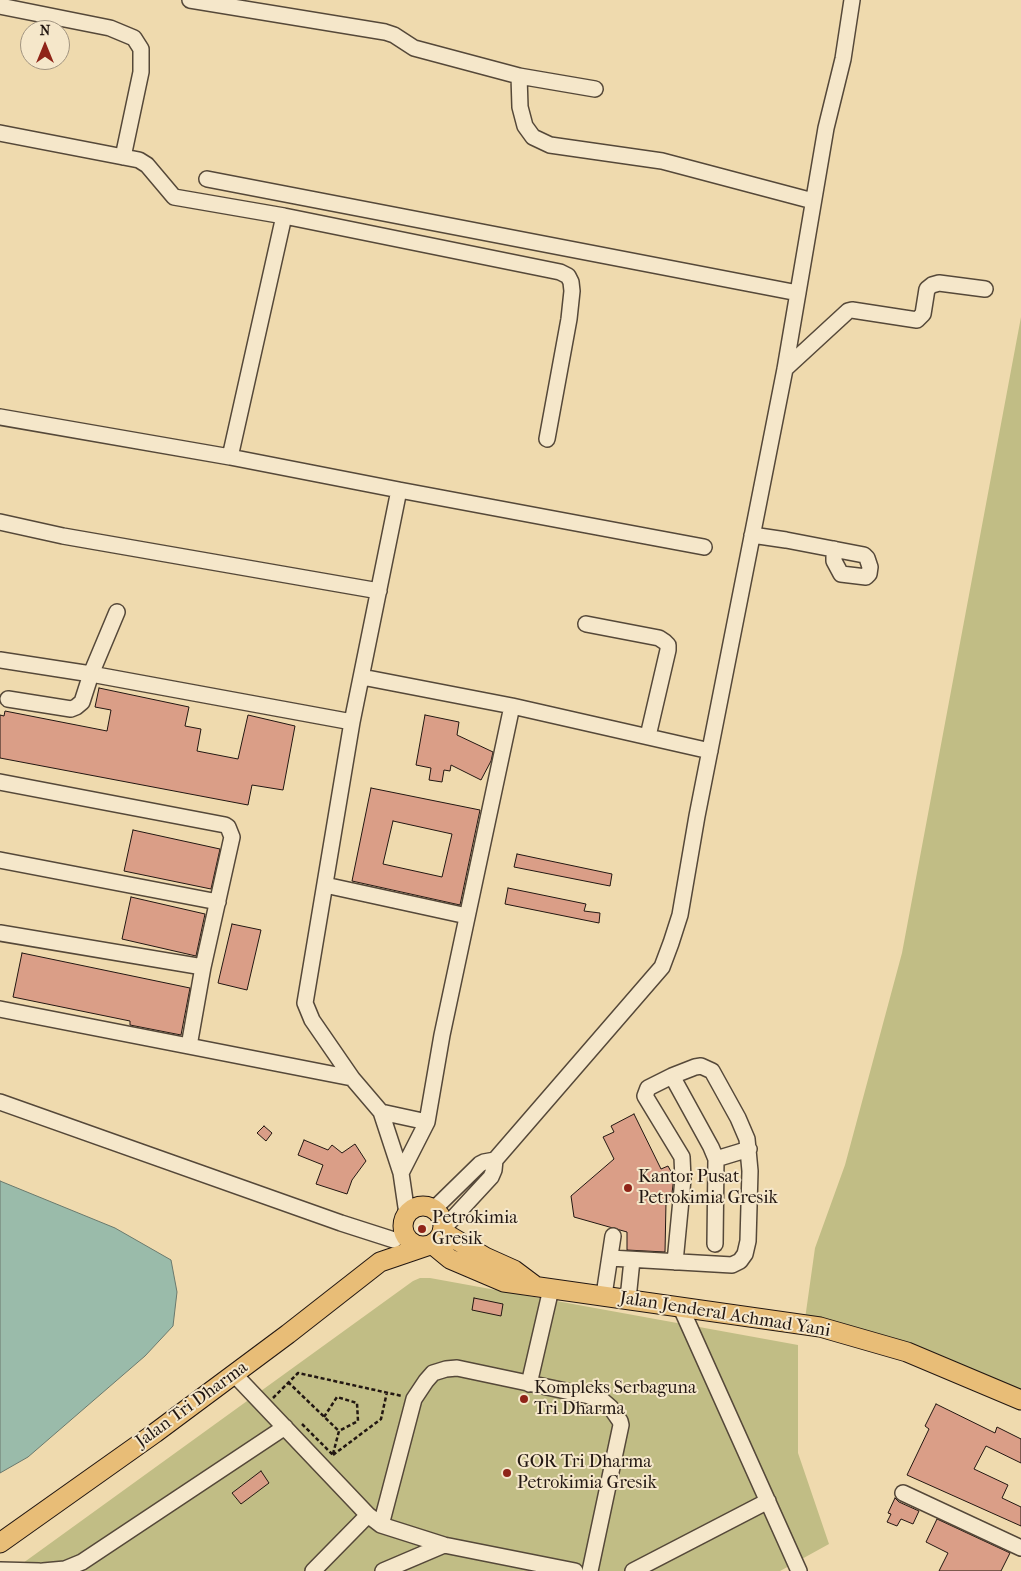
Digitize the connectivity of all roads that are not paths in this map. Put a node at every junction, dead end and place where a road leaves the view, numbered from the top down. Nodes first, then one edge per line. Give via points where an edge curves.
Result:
1 (190, 0) edge
2 (852, 0) edge
3 (0, 6) edge
4 (519, 76) junction
5 (595, 89) dead end
6 (0, 133) edge
7 (123, 157) junction
8 (207, 179) dead end
9 (814, 201) junction
10 (284, 216) junction
11 (985, 288) dead end
12 (798, 293) junction
13 (785, 369) junction
14 (0, 416) edge
15 (547, 440) dead end
16 (230, 457) junction
17 (399, 490) junction
18 (0, 522) edge
19 (752, 535) junction
20 (704, 547) dead end
21 (834, 549) dead end
22 (379, 591) junction
23 (117, 612) dead end
24 (586, 624) dead end
25 (0, 660) edge
26 (91, 674) junction
27 (362, 677) junction
28 (8, 699) dead end
29 (512, 706) junction
30 (352, 722) junction
31 (648, 736) junction
32 (710, 750) junction
33 (0, 782) edge
34 (0, 860) edge
35 (325, 885) junction
36 (218, 902) junction
37 (467, 916) junction
38 (0, 933) edge
39 (203, 968) junction
40 (0, 1009) edge
41 (189, 1046) junction
42 (672, 1076) junction
43 (352, 1078) junction
44 (0, 1102) edge
45 (381, 1112) junction
46 (427, 1122) junction
47 (749, 1150) junction
48 (716, 1159) junction
49 (495, 1160) junction
50 (401, 1173) junction
51 (434, 1209) junction
52 (401, 1226) junction
53 (613, 1236) dead end
54 (436, 1238) junction
55 (715, 1244) dead end
56 (610, 1258) junction
57 (632, 1260) junction
58 (380, 1262) junction
59 (675, 1262) junction
60 (544, 1288) junction
61 (604, 1295) junction
62 (628, 1299) junction
63 (681, 1308) junction
64 (234, 1374) junction
65 (529, 1384) junction
66 (1021, 1400) edge
67 (285, 1427) junction
68 (902, 1493) dead end
69 (768, 1501) junction
70 (368, 1516) junction
71 (381, 1525) junction
72 (0, 1543) edge
73 (444, 1545) junction
74 (1021, 1548) edge
75 (498, 1556) junction
76 (0, 1570) edge
77 (39, 1571) edge
78 (43, 1571) edge
79 (313, 1571) edge
80 (383, 1571) edge
81 (519, 1571) edge
82 (575, 1571) edge
83 (590, 1571) edge
84 (632, 1571) edge
85 (799, 1571) edge

1 - 4 street via 385,32 414,48
2 - 9 street
3 - 7 street via 110,28 134,38 141,49 141,72
4 - 5 street
4 - 9 street via 522,116 533,137 550,144 671,164
6 - 7 street
7 - 10 street via 147,166 174,197
8 - 12 street
9 - 12 street
10 - 15 street via 568,276 572,291 569,319
10 - 16 street
11 - 13 street via 932,285 928,289 923,314 917,320 852,310
12 - 13 street
13 - 19 street
14 - 16 street
16 - 17 street
17 - 20 street
17 - 22 street
18 - 22 street
19 - 21 street
19 - 32 street
22 - 27 street
23 - 26 street
24 - 31 street via 659,638 668,645
25 - 26 street
26 - 28 street via 82,702 70,710
26 - 30 street
27 - 29 street
27 - 30 street
29 - 31 street
29 - 37 street
30 - 35 street
31 - 32 street
32 - 49 street via 680,915 662,967
33 - 36 street via 225,825 232,837
34 - 36 street
35 - 37 street
35 - 43 street via 305,1003 312,1020
36 - 39 street
37 - 46 street
38 - 39 street
39 - 41 street
40 - 41 street
41 - 43 street
42 - 47 street via 701,1066 712,1071 738,1118
42 - 48 street
42 - 59 street via 648,1088 645,1096 682,1157
43 - 45 street
44 - 52 street via 341,1224
45 - 46 street
45 - 50 street
46 - 50 street
47 - 48 street
47 - 59 street via 745,1254 732,1265
48 - 55 street
49 - 51 street via 480,1164
49 - 54 street via 491,1177
50 - 52 street
51 - 52 main road via 417,1207
51 - 54 main road via 441,1218
52 - 54 main road via 415,1245
52 - 58 main road, Jalan Tri Dharma
53 - 56 street
54 - 58 main road, Jalan Tri Dharma
54 - 60 main road via 514,1270
56 - 57 street
56 - 61 street
57 - 59 street
57 - 62 street
58 - 64 main road, Jalan Tri Dharma
60 - 61 main road, Jalan Jenderal Achmad Yani
60 - 65 street
61 - 62 main road, Jalan Jenderal Achmad Yani
62 - 63 main road, Jalan Jenderal Achmad Yani
63 - 66 main road, Jalan Jenderal Achmad Yani via 820,1327 907,1352
63 - 69 street
64 - 67 street
64 - 72 main road, Jalan Tri Dharma
65 - 71 street via 457,1368 433,1373 427,1378 414,1398
65 - 83 street via 603,1401 620,1420
67 - 70 street
67 - 78 street via 82,1562 65,1569
68 - 74 street
69 - 84 street
69 - 85 street
70 - 71 street
70 - 79 street
71 - 73 street
73 - 75 street
73 - 80 street
75 - 81 street
75 - 82 street
76 - 77 street

